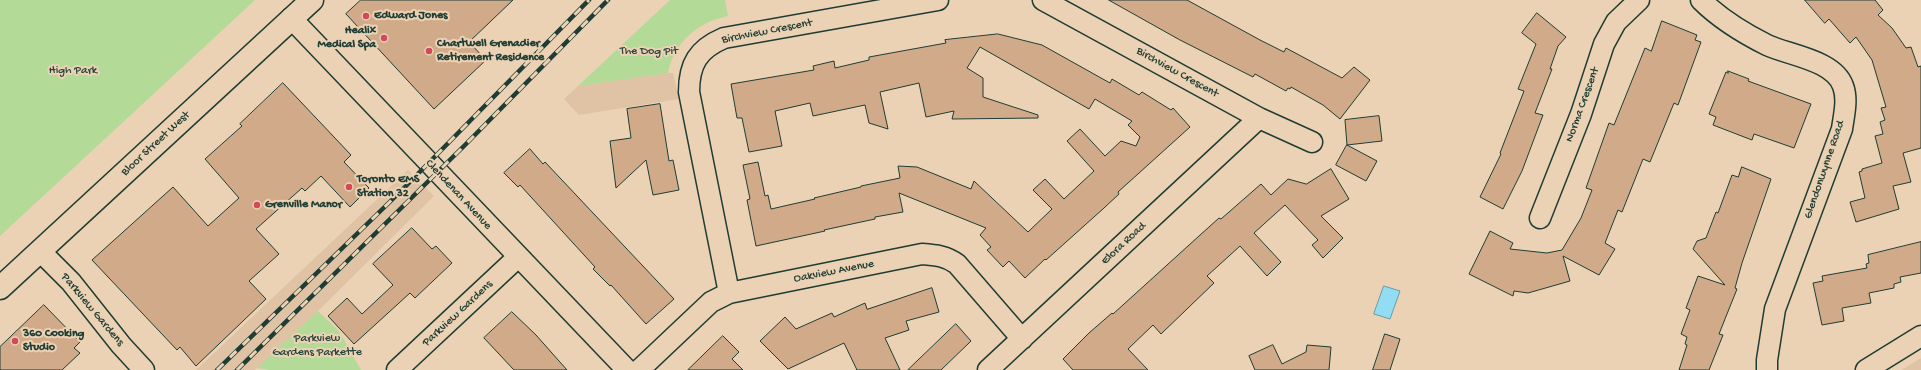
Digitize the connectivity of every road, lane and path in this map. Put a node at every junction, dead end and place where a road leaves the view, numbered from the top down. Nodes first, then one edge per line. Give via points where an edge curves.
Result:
1 (312, 0) edge
2 (938, 0) edge
3 (1043, 0) edge
4 (1639, 0) edge
5 (1701, 0) edge
6 (291, 18) junction
7 (1259, 118) junction
8 (1312, 142) dead end
9 (1540, 218) dead end
10 (40, 251) junction
11 (518, 257) junction
12 (0, 288) edge
13 (729, 292) junction
14 (1921, 336) edge
15 (1022, 339) junction
16 (144, 370) edge
17 (397, 370) edge
18 (627, 370) edge
19 (639, 370) edge
20 (988, 370) edge
21 (1767, 370) edge
22 (1866, 370) edge

1 - 6 main road, Bloor Street West
2 - 13 street, Birchview Crescent via 724,38 713,43 694,62 689,74 689,92
3 - 7 street, Birchview Crescent
4 - 9 street, Norma Crescent via 1616,22 1604,44 1581,114
5 - 21 street, Glendonwynne Road via 1714,13 1768,45 1815,61 1832,72 1843,85 1846,102 1842,129 1775,309
6 - 10 main road, Bloor Street West
6 - 11 street, Clendenan Avenue
7 - 8 street, Birchview Crescent
7 - 15 street, Elora Road
10 - 12 main road, Bloor Street West
10 - 16 street, Parkview Gardens via 71,282
11 - 17 street, Parkview Gardens
11 - 18 street, Clendenan Avenue
13 - 15 street, Oakview Avenue via 922,254 937,255 949,258 957,264
13 - 19 street, Oakview Avenue via 711,302
14 - 22 street
15 - 20 street, Elora Road

